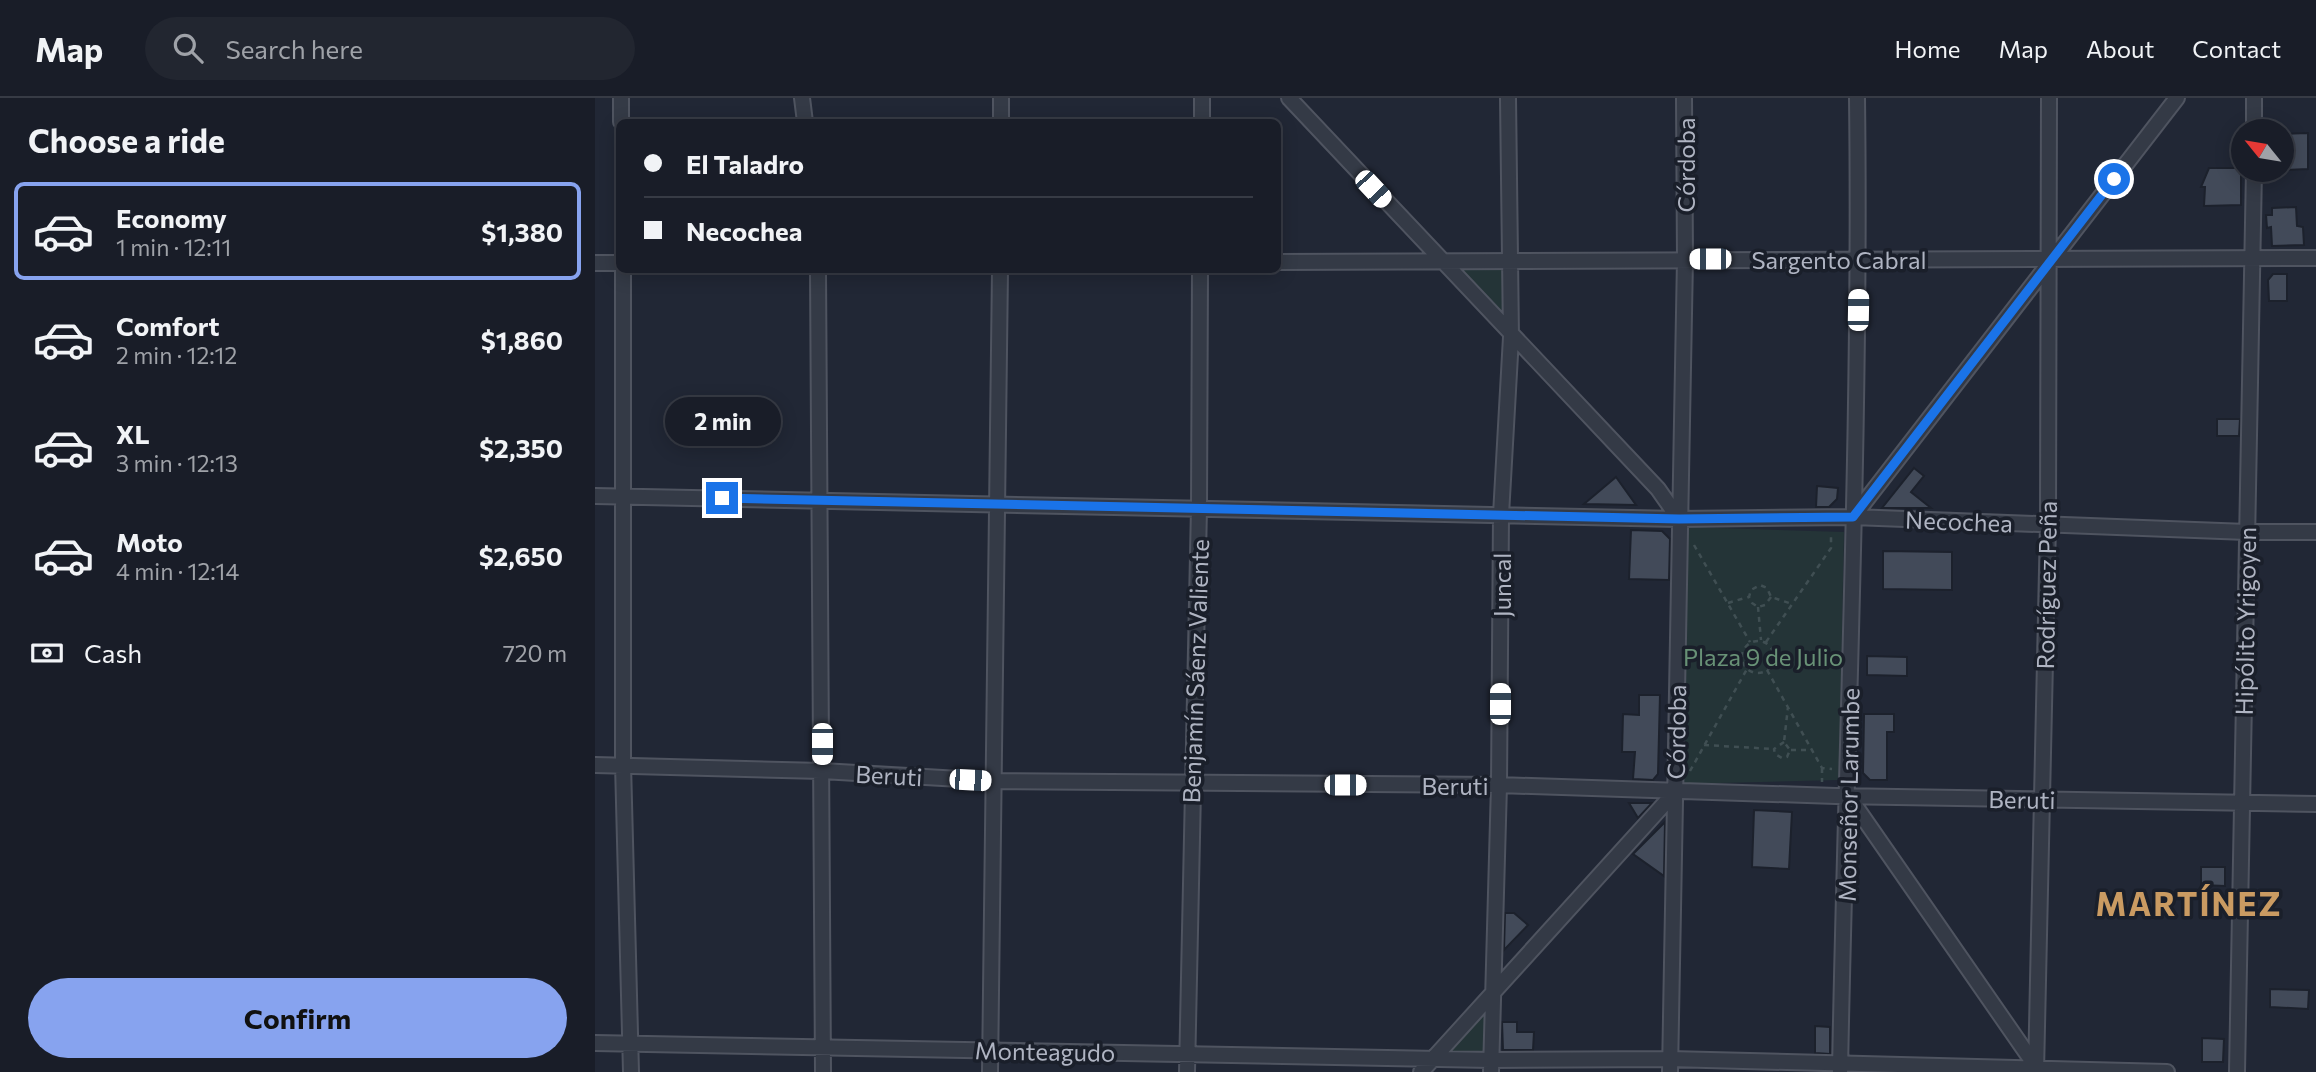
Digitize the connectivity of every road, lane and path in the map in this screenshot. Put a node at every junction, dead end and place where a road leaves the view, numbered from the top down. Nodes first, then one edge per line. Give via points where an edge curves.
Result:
1 (621, 98) edge
2 (802, 98) edge
3 (1001, 98) edge
4 (1202, 98) edge
5 (1289, 98) edge
6 (1508, 98) edge
7 (1684, 98) edge
8 (1857, 98) edge
9 (2049, 98) edge
10 (2177, 98) edge
11 (2254, 98) edge
12 (621, 119) edge
13 (805, 119) edge
14 (1001, 119) edge
15 (1202, 119) edge
16 (2254, 119) edge
17 (2255, 182) edge
18 (1859, 258) junction
19 (2316, 258) edge
20 (1510, 259) junction
21 (1685, 259) junction
22 (2255, 259) junction
23 (2050, 260) junction
24 (1281, 262) edge
25 (1441, 262) junction
26 (595, 263) edge
27 (616, 263) edge
28 (623, 273) edge
29 (818, 273) edge
30 (1000, 273) edge
31 (1200, 273) edge
32 (1511, 337) junction
33 (595, 496) edge
34 (623, 497) junction
35 (820, 499) junction
36 (999, 503) junction
37 (1199, 508) junction
38 (1501, 515) junction
39 (1831, 517) junction
40 (1853, 517) junction
41 (1679, 519) junction
42 (2048, 524) junction
43 (2316, 531) edge
44 (2247, 532) junction
45 (1694, 543) dead end
46 (1749, 597) junction
47 (1771, 597) junction
48 (1728, 603) junction
49 (1792, 604) junction
50 (1758, 607) junction
51 (1761, 640) junction
52 (1750, 642) junction
53 (1766, 642) junction
54 (1747, 669) junction
55 (1767, 670) junction
56 (1788, 707) junction
57 (1784, 743) junction
58 (1704, 745) junction
59 (1774, 748) junction
60 (1790, 750) junction
61 (1812, 750) junction
62 (623, 764) junction
63 (595, 765) edge
64 (1849, 770) junction
65 (822, 771) junction
66 (994, 781) junction
67 (1191, 785) junction
68 (1499, 785) junction
69 (1681, 791) junction
70 (1849, 796) junction
71 (2041, 799) junction
72 (2242, 803) junction
73 (2316, 804) edge
74 (1492, 995) junction
75 (595, 1042) edge
76 (631, 1043) junction
77 (823, 1048) junction
78 (991, 1050) junction
79 (1187, 1052) junction
80 (1433, 1058) junction
81 (1670, 1065) edge
82 (1491, 1066) edge
83 (1840, 1068) edge
84 (2037, 1070) edge
85 (631, 1072) edge
86 (823, 1072) edge
87 (990, 1072) edge
88 (1187, 1072) edge
89 (1421, 1072) edge
90 (2167, 1072) edge
91 (2237, 1072) edge

1 - 12 street
2 - 13 street
3 - 14 street
4 - 15 street
5 - 25 street
6 - 20 street, Juncal
7 - 21 street, Córdoba
8 - 18 street, Monseñor Larumbe
9 - 23 street, Rodríguez Peña
10 - 23 street
11 - 16 street
17 - 22 street, Hipólito Yrigoyen
18 - 21 street, Sargento Cabral
18 - 23 street, Sargento Cabral
18 - 40 street, Monseñor Larumbe
19 - 22 street, Sargento Cabral
20 - 21 street, Sargento Cabral
20 - 25 street, Sargento Cabral
20 - 32 street, Juncal
21 - 41 street, Córdoba
22 - 23 street, Sargento Cabral
22 - 44 street, Hipólito Yrigoyen
23 - 40 street
23 - 42 street, Rodríguez Peña
24 - 25 street, Sargento Cabral
25 - 32 street
26 - 27 street
28 - 34 street
29 - 35 street
30 - 36 street
31 - 37 street, Benjamín Sáenz Valiente
32 - 38 street, Juncal
32 - 41 street via 1658,489
33 - 34 street, Necochea
34 - 35 street, Necochea
34 - 62 street
35 - 36 street, Necochea
35 - 65 street
36 - 37 street, Necochea
36 - 66 street
37 - 38 street, Necochea
37 - 67 street, Benjamín Sáenz Valiente
38 - 41 street, Necochea
38 - 68 street, Juncal
39 - 40 street, Necochea
39 - 41 street, Necochea
39 - 49 path via 1831,548
40 - 42 street, Necochea
40 - 64 street, Monseñor Larumbe
41 - 69 street, Córdoba
42 - 44 street, Necochea
42 - 71 street, Rodríguez Peña
43 - 44 street, Necochea
44 - 72 street, Hipólito Yrigoyen
45 - 48 path
46 - 47 path via 1760,585
46 - 48 path
46 - 50 path
47 - 49 path
47 - 50 path
48 - 52 path
49 - 53 path
50 - 51 path
51 - 52 path
51 - 53 path
52 - 54 path via 1741,655
53 - 55 path via 1774,656
54 - 55 path
54 - 58 path
55 - 56 path
56 - 57 path
56 - 61 path
57 - 59 path
57 - 60 path
58 - 59 path
58 - 69 path
59 - 60 path via 1781,758
60 - 61 path
61 - 64 path via 1822,768
62 - 63 street, Beruti
62 - 65 street, Beruti
62 - 76 street
64 - 70 street, Monseñor Larumbe
65 - 66 street, Beruti
65 - 77 street
66 - 67 street, Beruti
66 - 78 street
67 - 68 street, Beruti
67 - 79 street, Benjamín Sáenz Valiente
68 - 69 street, Beruti
68 - 74 street, Juncal
69 - 70 street, Beruti
69 - 74 street
69 - 81 street, Córdoba
70 - 71 street, Beruti
70 - 83 street, Monseñor Larumbe
70 - 84 street
71 - 72 street, Beruti
71 - 84 street, Rodríguez Peña
72 - 73 street, Beruti
72 - 91 street, Hipólito Yrigoyen
74 - 80 street
74 - 82 street, Juncal
75 - 76 street, Monteagudo
76 - 77 street, Monteagudo
76 - 85 street
77 - 78 street, Monteagudo
77 - 86 street
78 - 79 street, Monteagudo
78 - 87 street
79 - 80 street, Monteagudo
79 - 88 street, Benjamín Sáenz Valiente
80 - 82 street, Monteagudo
80 - 89 street
81 - 82 street, Monteagudo
81 - 83 street, Monteagudo
83 - 84 street, Monteagudo
84 - 90 street, Monteagudo

